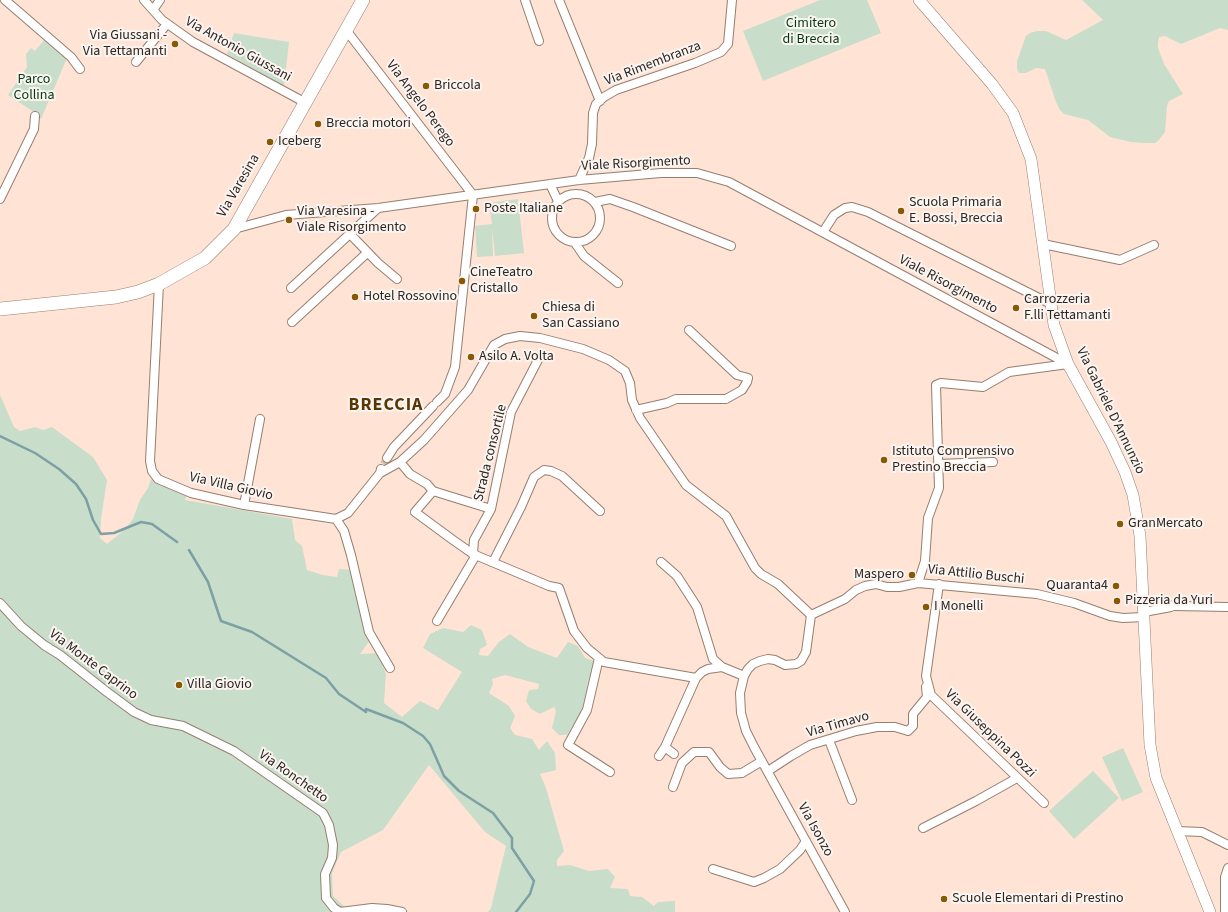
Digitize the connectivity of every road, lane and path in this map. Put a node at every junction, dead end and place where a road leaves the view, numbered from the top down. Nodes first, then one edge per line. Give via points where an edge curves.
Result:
1 (5, 0) edge
2 (144, 0) edge
3 (160, 0) edge
4 (363, 0) edge
5 (525, 0) edge
6 (559, 0) edge
7 (732, 0) edge
8 (919, 0) edge
9 (153, 10) junction
10 (167, 24) junction
11 (346, 30) junction
12 (539, 41) dead end
13 (136, 62) dead end
14 (80, 69) dead end
15 (600, 101) junction
16 (306, 102) junction
17 (35, 116) dead end
18 (579, 180) junction
19 (550, 184) junction
20 (472, 195) junction
21 (0, 199) edge
22 (558, 201) junction
23 (595, 202) junction
24 (378, 208) junction
25 (234, 229) junction
26 (823, 232) junction
27 (350, 234) junction
28 (575, 243) junction
29 (1043, 244) junction
30 (1154, 245) dead end
31 (731, 246) dead end
32 (367, 253) junction
33 (396, 279) dead end
34 (618, 283) dead end
35 (159, 284) junction
36 (292, 288) dead end
37 (1051, 304) junction
38 (0, 309) edge
39 (292, 322) dead end
40 (689, 330) dead end
41 (538, 360) dead end
42 (1068, 364) junction
43 (438, 402) junction
44 (454, 406) junction
45 (636, 410) junction
46 (260, 419) dead end
47 (400, 462) junction
48 (992, 462) dead end
49 (938, 464) junction
50 (380, 473) junction
51 (433, 491) junction
52 (244, 505) junction
53 (491, 509) junction
54 (600, 511) dead end
55 (336, 519) junction
56 (475, 555) junction
57 (493, 562) junction
58 (661, 562) dead end
59 (918, 583) junction
60 (939, 584) junction
61 (0, 603) edge
62 (1225, 609) edge
63 (1144, 610) junction
64 (811, 616) junction
65 (437, 621) dead end
66 (599, 658) junction
67 (722, 667) junction
68 (390, 668) dead end
69 (744, 676) junction
70 (926, 676) junction
71 (696, 678) junction
72 (183, 726) joint
73 (829, 740) junction
74 (665, 747) junction
75 (674, 754) dead end
76 (659, 756) dead end
77 (762, 761) junction
78 (768, 771) junction
79 (610, 772) dead end
80 (1017, 778) junction
81 (673, 788) dead end
82 (852, 800) dead end
83 (1044, 803) dead end
84 (923, 828) dead end
85 (1177, 831) junction
86 (806, 840) junction
87 (1228, 845) edge
88 (1228, 868) edge
89 (714, 869) dead end
90 (402, 912) edge
91 (845, 912) edge
92 (1210, 912) edge
93 (1225, 912) edge

1 - 14 street via 71,57
2 - 9 street, Via Antonio Giussani
3 - 9 street
4 - 11 main road, Via Varesina
5 - 12 street
6 - 15 street
7 - 15 street, Via Rimembranza via 728,44 721,52 616,90
8 - 29 main road, Via Gabriele D'Annunzio via 1014,113 1031,159
9 - 10 street, Via Antonio Giussani
10 - 13 street
10 - 16 street, Via Antonio Giussani via 193,42
11 - 16 main road, Via Varesina
11 - 20 street, Via Angelo Perego
15 - 18 street, Via Rimembranza via 593,113 589,158
16 - 25 main road, Via Varesina
17 - 21 street via 34,129
18 - 19 street, Viale Risorgimento
18 - 26 street, Viale Risorgimento via 661,172 697,173 729,182
19 - 20 street, Viale Risorgimento
19 - 22 street
20 - 24 street, Viale Risorgimento
20 - 43 street via 455,367 445,394
22 - 23 street via 565,196 577,194
22 - 28 street via 551,216 552,224 555,231 564,239
23 - 28 street via 600,213 600,225 590,238
23 - 31 street via 610,199 633,206
24 - 25 street, Viale Risorgimento via 286,214
24 - 27 street
25 - 35 main road, Via Varesina via 205,258
26 - 37 street via 834,214 845,208 852,207 868,212
26 - 42 street, Viale Risorgimento
27 - 32 street
27 - 36 street
28 - 34 street via 584,256
29 - 30 street via 1120,260
29 - 37 main road, Via Gabriele D'Annunzio
32 - 33 street
32 - 39 street
35 - 38 main road, Via Varesina via 116,297
35 - 52 street, Via Villa Giovio via 150,461 152,471 158,479 191,493
37 - 42 main road, Via Gabriele D'Annunzio via 1054,325
40 - 45 street via 737,375 748,378 742,390 726,399 676,399
41 - 53 street, Strada consortile via 511,412
42 - 49 street via 1009,372 983,387 941,383 936,385
42 - 63 main road, Via Gabriele D'Annunzio via 1111,442 1133,495 1140,536
43 - 44 street
43 - 50 street via 394,446
44 - 45 street via 468,390 494,345 505,338 520,336 540,338 582,349 609,360 625,371
44 - 47 street via 424,440
45 - 64 street via 686,485 726,516 755,568 792,596
46 - 52 street
47 - 50 street
47 - 51 street via 410,474 427,484
48 - 49 street
49 - 59 street via 939,488 928,518 925,561
50 - 55 street via 348,513
51 - 53 street
51 - 56 street via 415,512
52 - 55 street, Via Villa Giovio
53 - 56 street, Strada consortile via 474,540
54 - 57 street via 562,476 544,470 534,476
55 - 68 street via 344,531 351,555 368,632
56 - 57 street
56 - 65 street, Strada consortile
57 - 66 street via 559,588 574,631 587,648
58 - 67 street via 677,576 697,606 714,659
59 - 60 street, Via Attilio Buschi
59 - 64 street, Via Attilio Buschi via 899,587 876,584 865,586
60 - 63 street, Via Attilio Buschi via 1037,594 1123,618
60 - 70 street, Via Giuseppina Pozzi
61 - 72 street, Via Monte Caprino via 21,626 44,645 134,712 151,720
62 - 63 street, Via Attilio Buschi via 1174,606
63 - 85 main road, Via Gabriele D'Annunzio via 1150,745 1156,778
64 - 69 street via 806,652 801,661 791,665 768,659 760,661 753,664
66 - 71 street via 604,662 628,667
66 - 79 street via 587,710 568,745
67 - 69 street
67 - 71 street via 708,669
69 - 77 street, Via Isonzo via 740,693 741,713 746,731
70 - 73 street, Via Timavo via 926,697 913,714 913,726 908,731 895,727 877,727
70 - 80 street, Via Giuseppina Pozzi via 931,695
71 - 74 street
72 - 90 street, Via Ronchetto via 234,751 323,813 329,825 333,845 332,858 325,874 326,898 334,908 340,912 372,908
73 - 78 street, Via Timavo via 801,750
73 - 82 street
74 - 75 street
74 - 76 street
77 - 78 street, Via Isonzo
77 - 81 street via 742,773 728,774 709,752 694,752 682,763
78 - 86 street, Via Isonzo
80 - 83 street, Via Giuseppina Pozzi
80 - 84 street
85 - 87 street via 1202,832
85 - 92 main road, Via Gabriele D'Annunzio
86 - 89 street via 800,850 780,869 754,882
86 - 91 street, Via Isonzo
88 - 93 street via 1225,877

